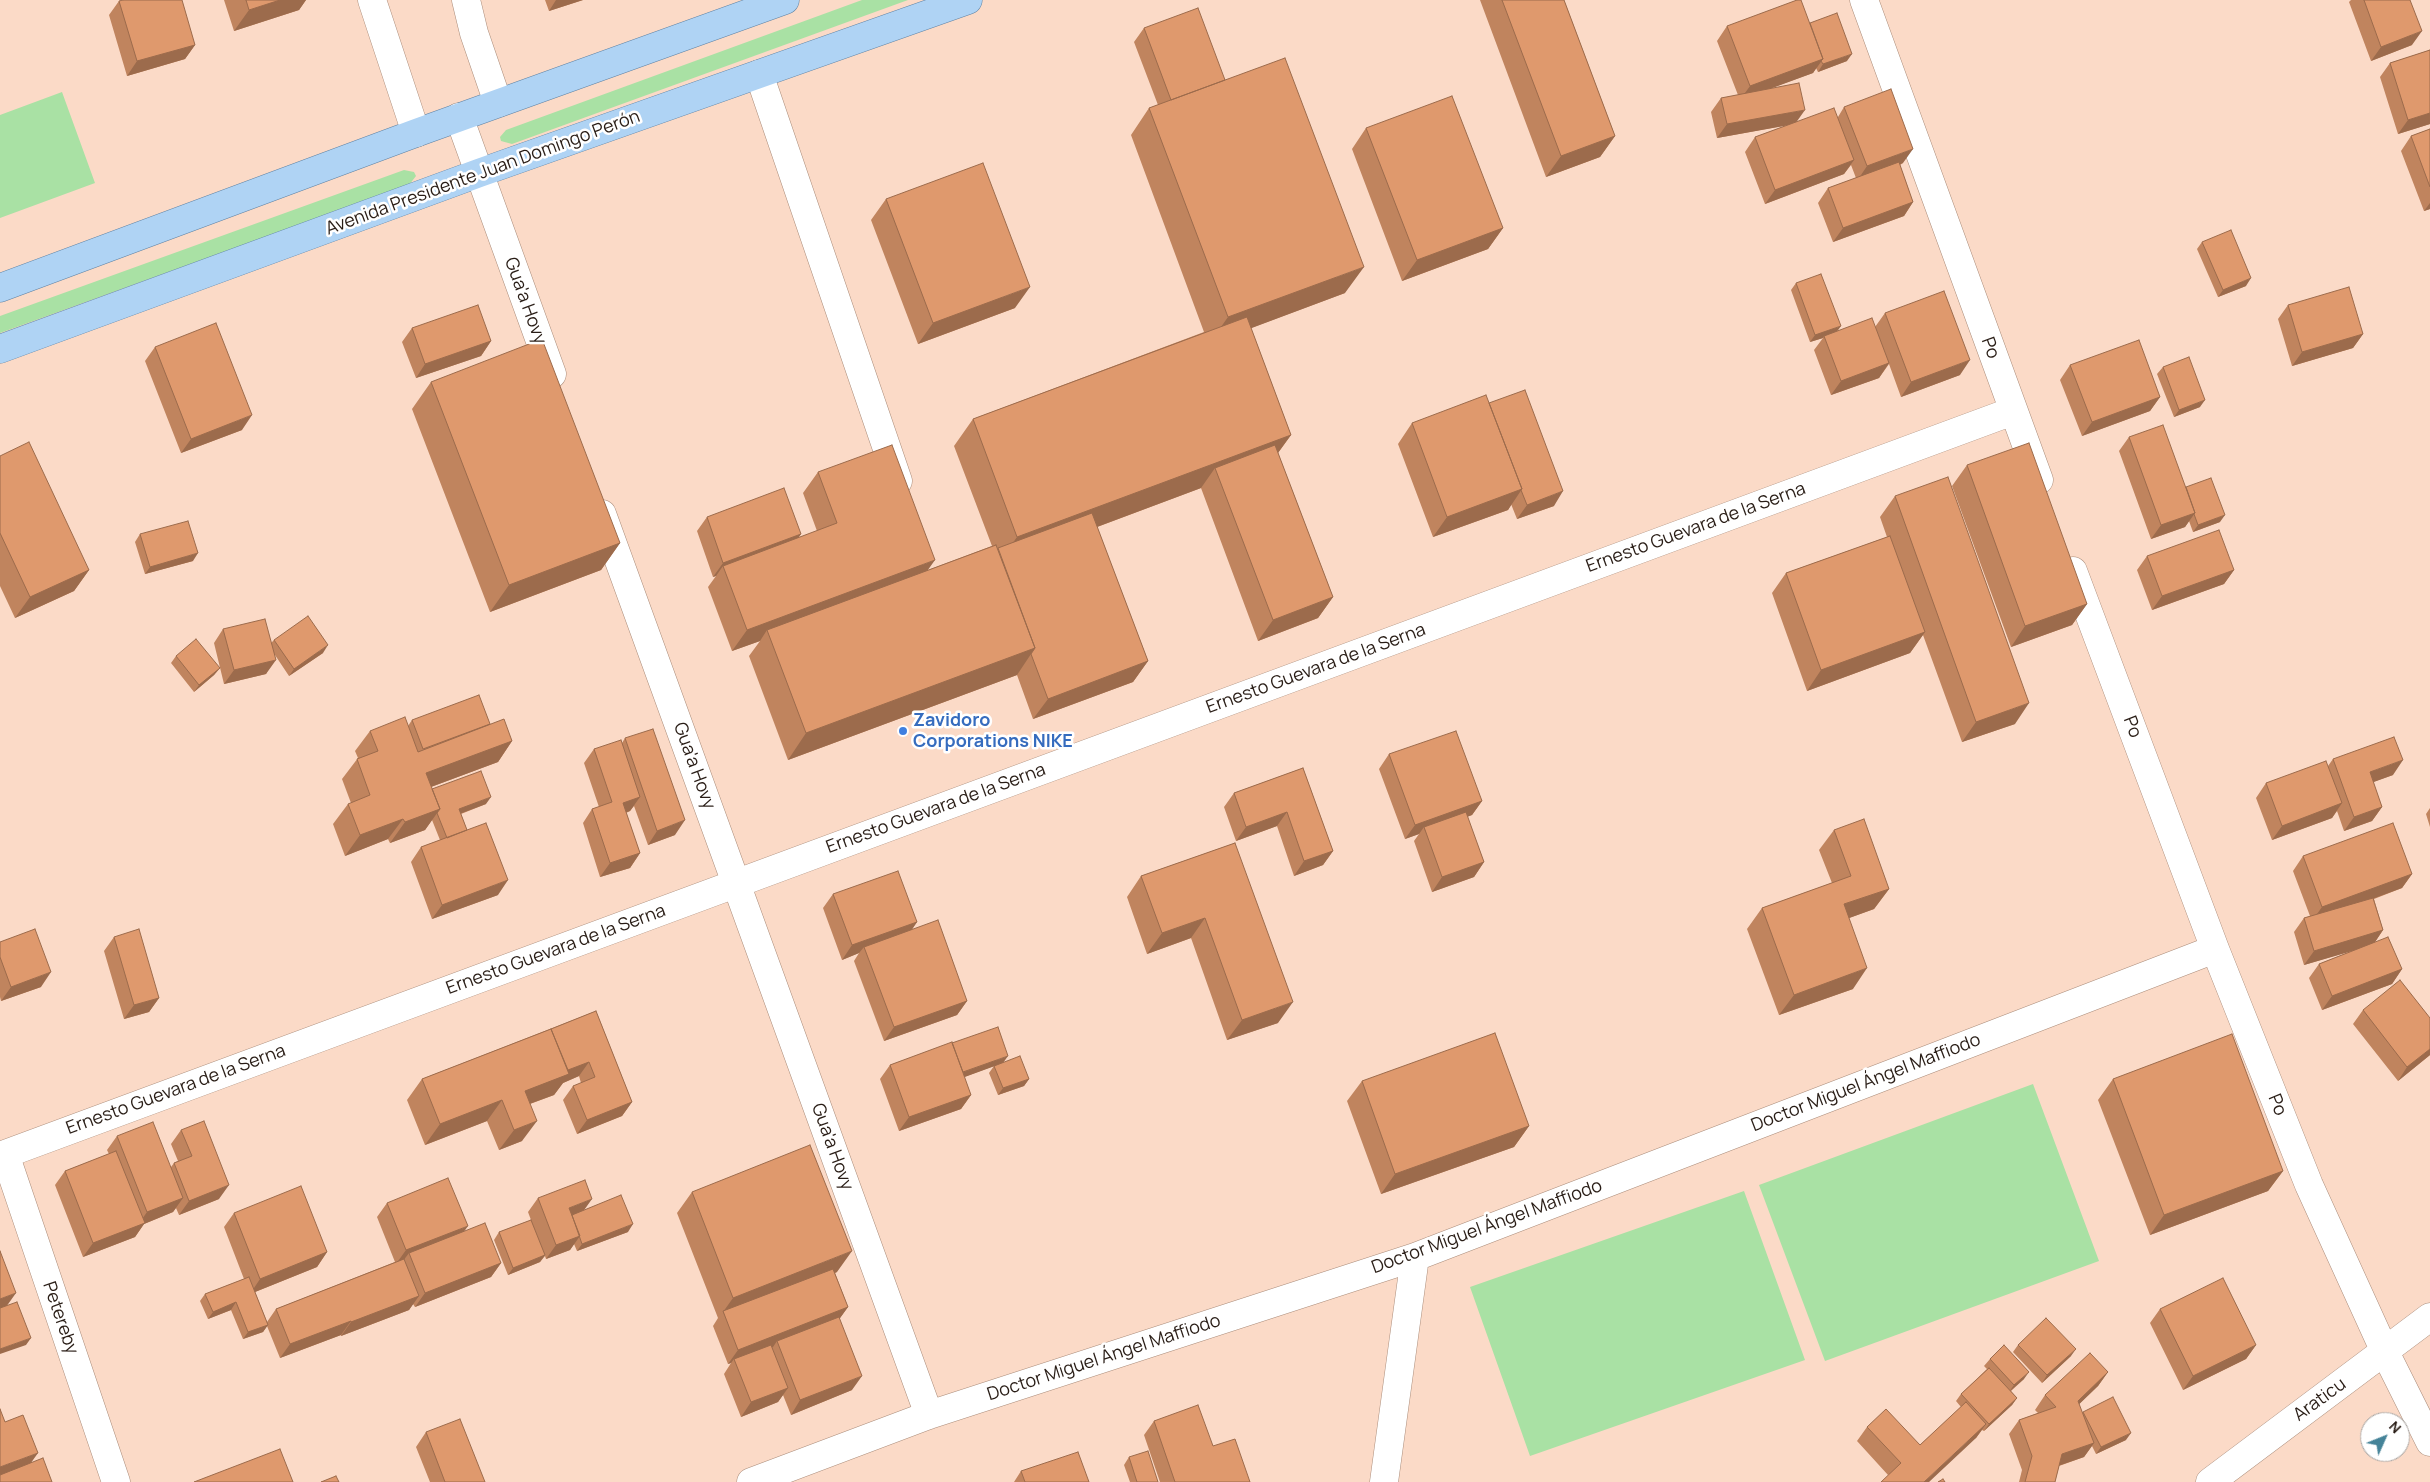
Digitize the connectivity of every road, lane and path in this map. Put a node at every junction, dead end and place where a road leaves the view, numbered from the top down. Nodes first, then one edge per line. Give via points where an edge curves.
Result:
1 (372, 0) edge
2 (466, 0) edge
3 (785, 0) edge
4 (968, 0) edge
5 (1864, 0) edge
6 (759, 74) junction
7 (498, 103) junction
8 (458, 117) junction
9 (416, 133) junction
10 (479, 173) junction
11 (0, 288) edge
12 (0, 349) edge
13 (560, 397) edge
14 (2013, 411) junction
15 (594, 491) edge
16 (2048, 504) edge
17 (907, 507) edge
18 (2065, 550) edge
19 (736, 883) junction
20 (2215, 948) junction
21 (2, 1155) edge
22 (1415, 1257) junction
23 (2430, 1317) edge
24 (2386, 1352) junction
25 (929, 1415) junction
26 (2430, 1442) edge
27 (116, 1482) edge
28 (751, 1482) edge
29 (1384, 1482) edge
30 (2210, 1482) edge

1 - 9 street
2 - 7 street
3 - 7 main road
4 - 6 main road, Avenida Presidente Juan Domingo Perón
5 - 14 street, Po
6 - 10 main road, Avenida Presidente Juan Domingo Perón
6 - 17 street
7 - 8 main road
8 - 9 main road
8 - 10 street, Gua'a Hovy
9 - 11 main road
10 - 12 main road, Avenida Presidente Juan Domingo Perón
10 - 13 street, Gua'a Hovy
14 - 16 street, Po
14 - 19 street, Ernesto Guevara de la Serna
15 - 19 street, Gua'a Hovy
18 - 20 street, Po
19 - 21 street, Ernesto Guevara de la Serna
19 - 25 street, Gua'a Hovy
20 - 22 street, Doctor Miguel Ángel Maffiodo
20 - 24 street, Po via 2309,1185
21 - 27 street, Petereby
22 - 25 street, Doctor Miguel Ángel Maffiodo
22 - 29 street
23 - 24 street, Araticu
24 - 26 street, Po
24 - 30 street, Araticu
25 - 28 street, Doctor Miguel Ángel Maffiodo

